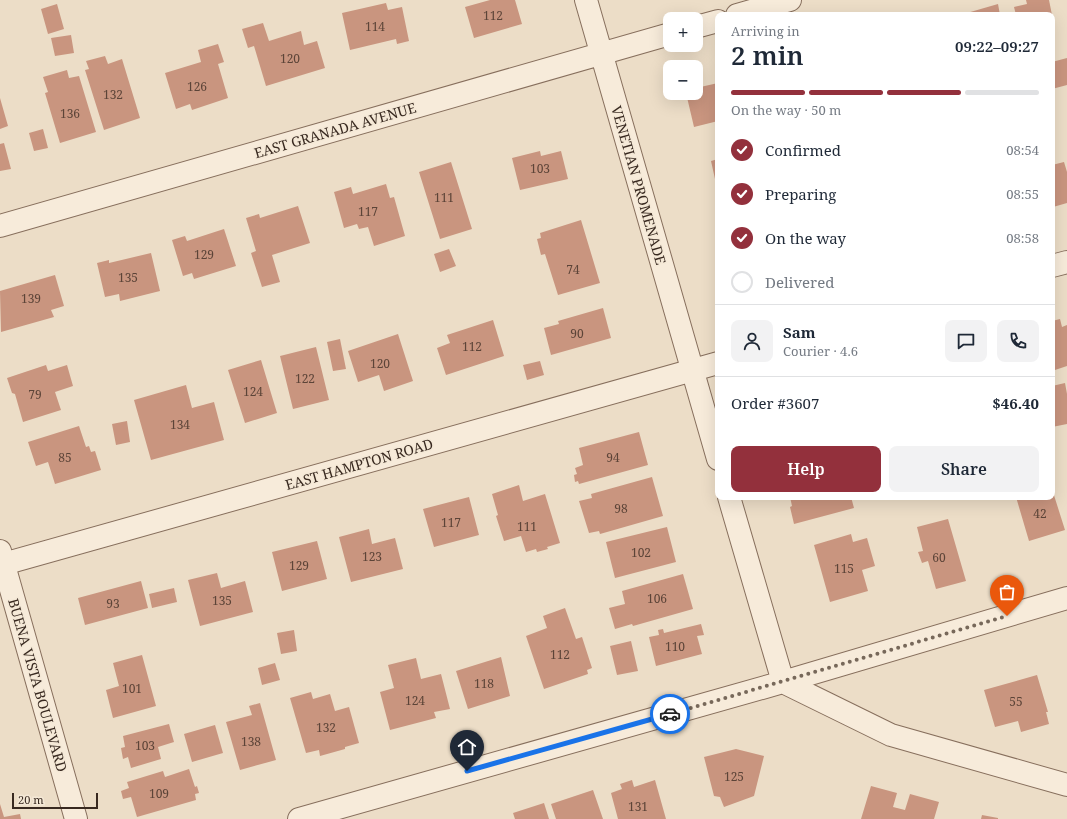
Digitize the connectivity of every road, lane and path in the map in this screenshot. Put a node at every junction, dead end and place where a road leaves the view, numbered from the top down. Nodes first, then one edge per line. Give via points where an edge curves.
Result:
1 (586, 0) edge
2 (790, 0) edge
3 (748, 12) edge
4 (715, 22) edge
5 (703, 25) edge
6 (663, 36) edge
7 (601, 54) junction
8 (0, 226) edge
9 (1067, 262) edge
10 (1055, 265) edge
11 (715, 363) edge
12 (692, 370) junction
13 (715, 449) edge
14 (730, 500) edge
15 (1, 560) edge
16 (1067, 598) edge
17 (783, 682) junction
18 (1067, 785) edge
19 (76, 819) edge
20 (299, 819) edge

1 - 7 street, VENETIAN PROMENADE
2 - 3 street
4 - 5 street
6 - 7 street, EAST GRANADA AVENUE
7 - 8 street, EAST GRANADA AVENUE
7 - 12 street, VENETIAN PROMENADE
9 - 10 street
11 - 12 street, EAST HAMPTON ROAD
12 - 13 street, VENETIAN PROMENADE
12 - 15 street, EAST HAMPTON ROAD
14 - 17 street
15 - 19 street, BUENA VISTA BOULEVARD
16 - 17 street
17 - 18 street via 891,735
17 - 20 street

